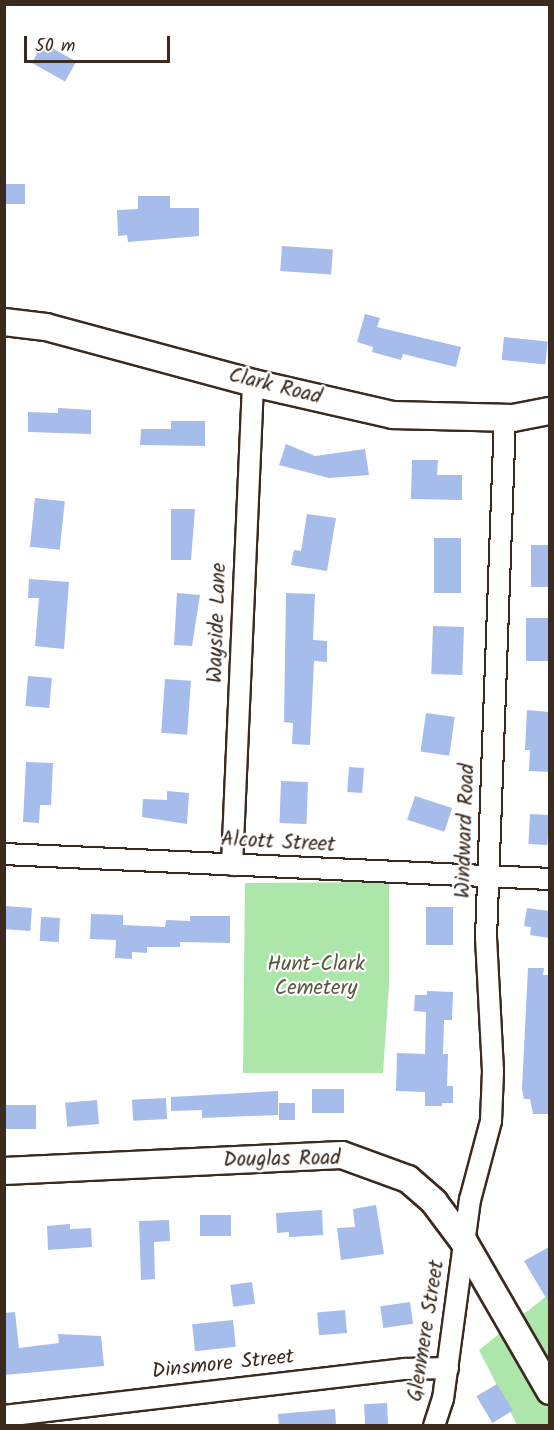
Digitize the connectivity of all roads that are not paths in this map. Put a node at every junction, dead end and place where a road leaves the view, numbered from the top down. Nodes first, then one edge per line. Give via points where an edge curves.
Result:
1 (4, 322) edge
2 (253, 382) junction
3 (549, 411) edge
4 (505, 417) junction
5 (4, 854) edge
6 (232, 865) junction
7 (488, 877) junction
8 (549, 879) edge
9 (4, 1171) edge
10 (465, 1242) junction
11 (448, 1368) junction
12 (549, 1391) edge
13 (4, 1416) edge
14 (435, 1425) edge

1 - 2 street, Clark Road via 46,327
2 - 4 street, Clark Road via 393,415
2 - 6 street, Wayside Lane
3 - 4 street, Clark Road
4 - 7 street, Windward Road
5 - 6 street, Alcott Street
6 - 7 street, Alcott Street
7 - 8 street, Alcott Street
7 - 10 street, Windward Road via 490,1121 470,1200
9 - 10 street, Douglas Road via 342,1155 408,1179 434,1202
10 - 11 street, Glenmere Street
10 - 12 street, Douglas Road
11 - 13 street, Dinsmore Street via 394,1370
11 - 14 street, Glenmere Street

